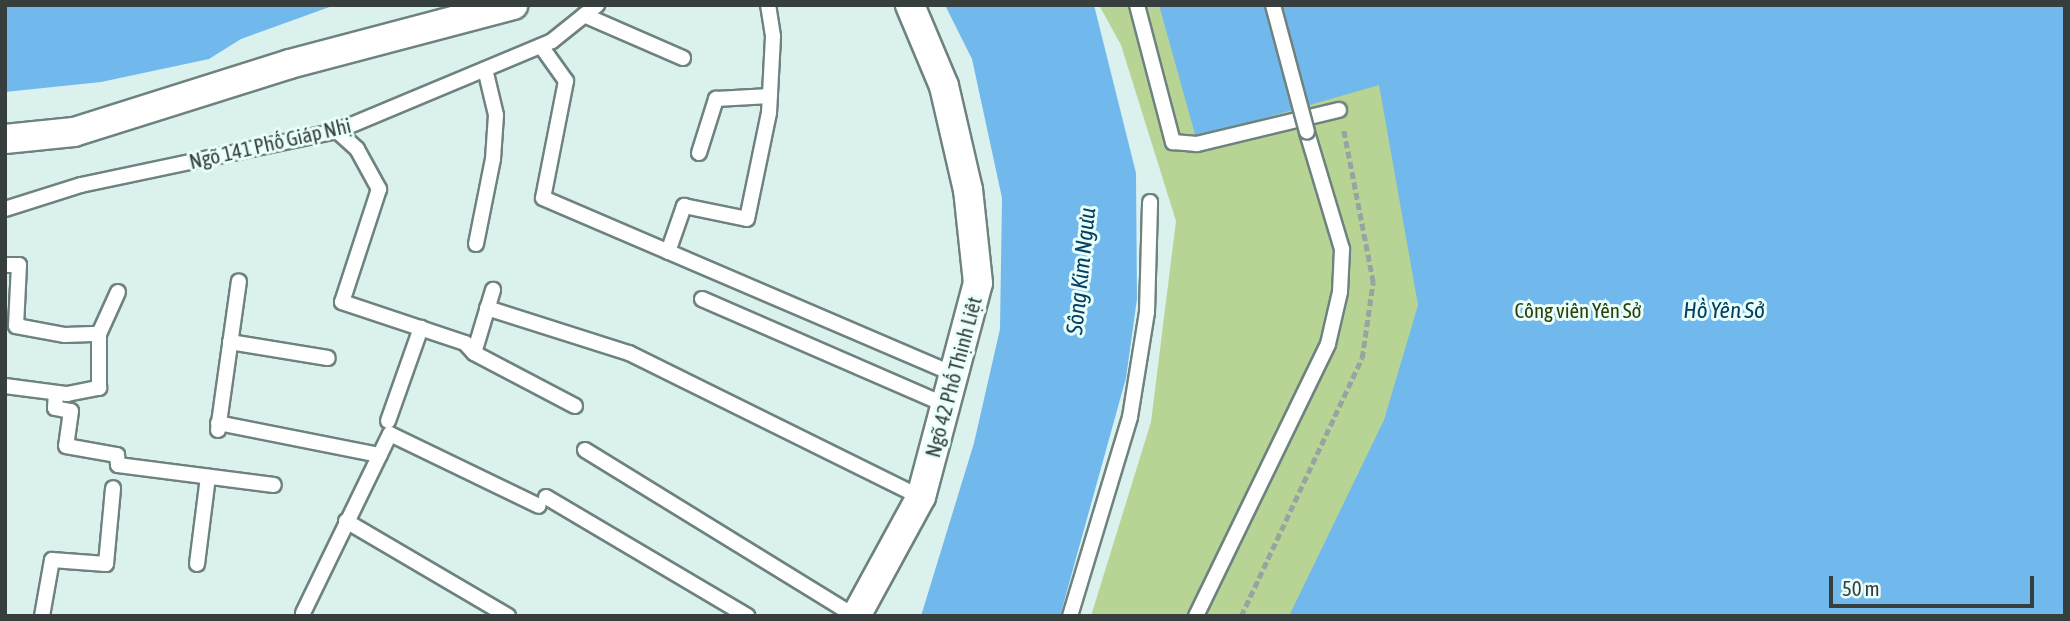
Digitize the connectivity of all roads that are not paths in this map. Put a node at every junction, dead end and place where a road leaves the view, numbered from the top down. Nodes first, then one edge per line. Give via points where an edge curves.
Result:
1 (513, 5) edge
2 (597, 5) edge
3 (768, 5) edge
4 (910, 5) edge
5 (1137, 5) edge
6 (1273, 5) edge
7 (584, 15) junction
8 (541, 46) junction
9 (683, 58) dead end
10 (485, 69) junction
11 (769, 96) junction
12 (1339, 110) dead end
13 (337, 131) junction
14 (5, 139) edge
15 (699, 153) dead end
16 (1150, 202) dead end
17 (5, 209) edge
18 (476, 244) dead end
19 (668, 252) junction
20 (5, 265) edge
21 (239, 281) dead end
22 (493, 290) dead end
23 (118, 292) dead end
24 (702, 299) dead end
25 (487, 308) junction
26 (421, 328) junction
27 (99, 334) junction
28 (230, 342) junction
29 (474, 352) junction
30 (328, 358) dead end
31 (954, 374) junction
32 (5, 386) edge
33 (62, 393) junction
34 (946, 405) junction
35 (575, 406) dead end
36 (389, 427) junction
37 (585, 450) dead end
38 (380, 454) junction
39 (208, 477) junction
40 (274, 485) dead end
41 (113, 488) dead end
42 (921, 497) junction
43 (346, 521) junction
44 (197, 564) dead end
45 (303, 613) dead end
46 (42, 616) edge
47 (508, 616) edge
48 (747, 616) edge
49 (855, 616) edge
50 (1070, 616) edge
51 (1196, 616) edge

1 - 14 street via 290,64 74,132
2 - 7 lane, Ngõ 141 Phố Giáp Nhị
3 - 11 lane via 773,36
4 - 31 street, Ngõ 42 Phố Thịnh Liệt via 944,86 968,190 978,283
5 - 12 lane via 1173,142 1197,144
6 - 51 lane, bridge via 1342,248 1340,292 1328,344
7 - 8 lane, Ngõ 141 Phố Giáp Nhị
7 - 9 lane
8 - 10 lane, Ngõ 141 Phố Giáp Nhị
8 - 19 lane via 566,81 543,198
10 - 13 lane, Ngõ 141 Phố Giáp Nhị
10 - 18 lane via 496,116 493,159
11 - 15 lane via 716,99
11 - 19 lane via 747,219 684,206
13 - 17 lane, Ngõ 141 Phố Giáp Nhị via 81,185
13 - 26 lane via 357,149 379,189 342,302
16 - 50 lane via 1147,312 1130,417
19 - 31 lane
20 - 27 lane via 19,265 16,326 65,335
21 - 28 lane
22 - 25 lane
23 - 27 lane
24 - 34 lane
25 - 29 lane
25 - 42 lane via 629,353
26 - 29 lane via 465,343
26 - 36 lane
27 - 33 lane via 99,388
28 - 30 lane
28 - 38 lane via 218,427
29 - 35 lane
31 - 34 street, Ngõ 42 Phố Thịnh Liệt
32 - 33 lane
33 - 39 lane via 55,408 71,411 66,446 117,455 118,466
34 - 42 street, Ngõ 42 Phố Thịnh Liệt
36 - 38 lane
36 - 48 lane via 543,501
37 - 49 lane
38 - 43 lane
39 - 40 lane
39 - 44 lane
41 - 46 lane via 106,564 52,560
42 - 49 street, Ngõ 42 Phố Thịnh Liệt
43 - 45 lane
43 - 47 lane

